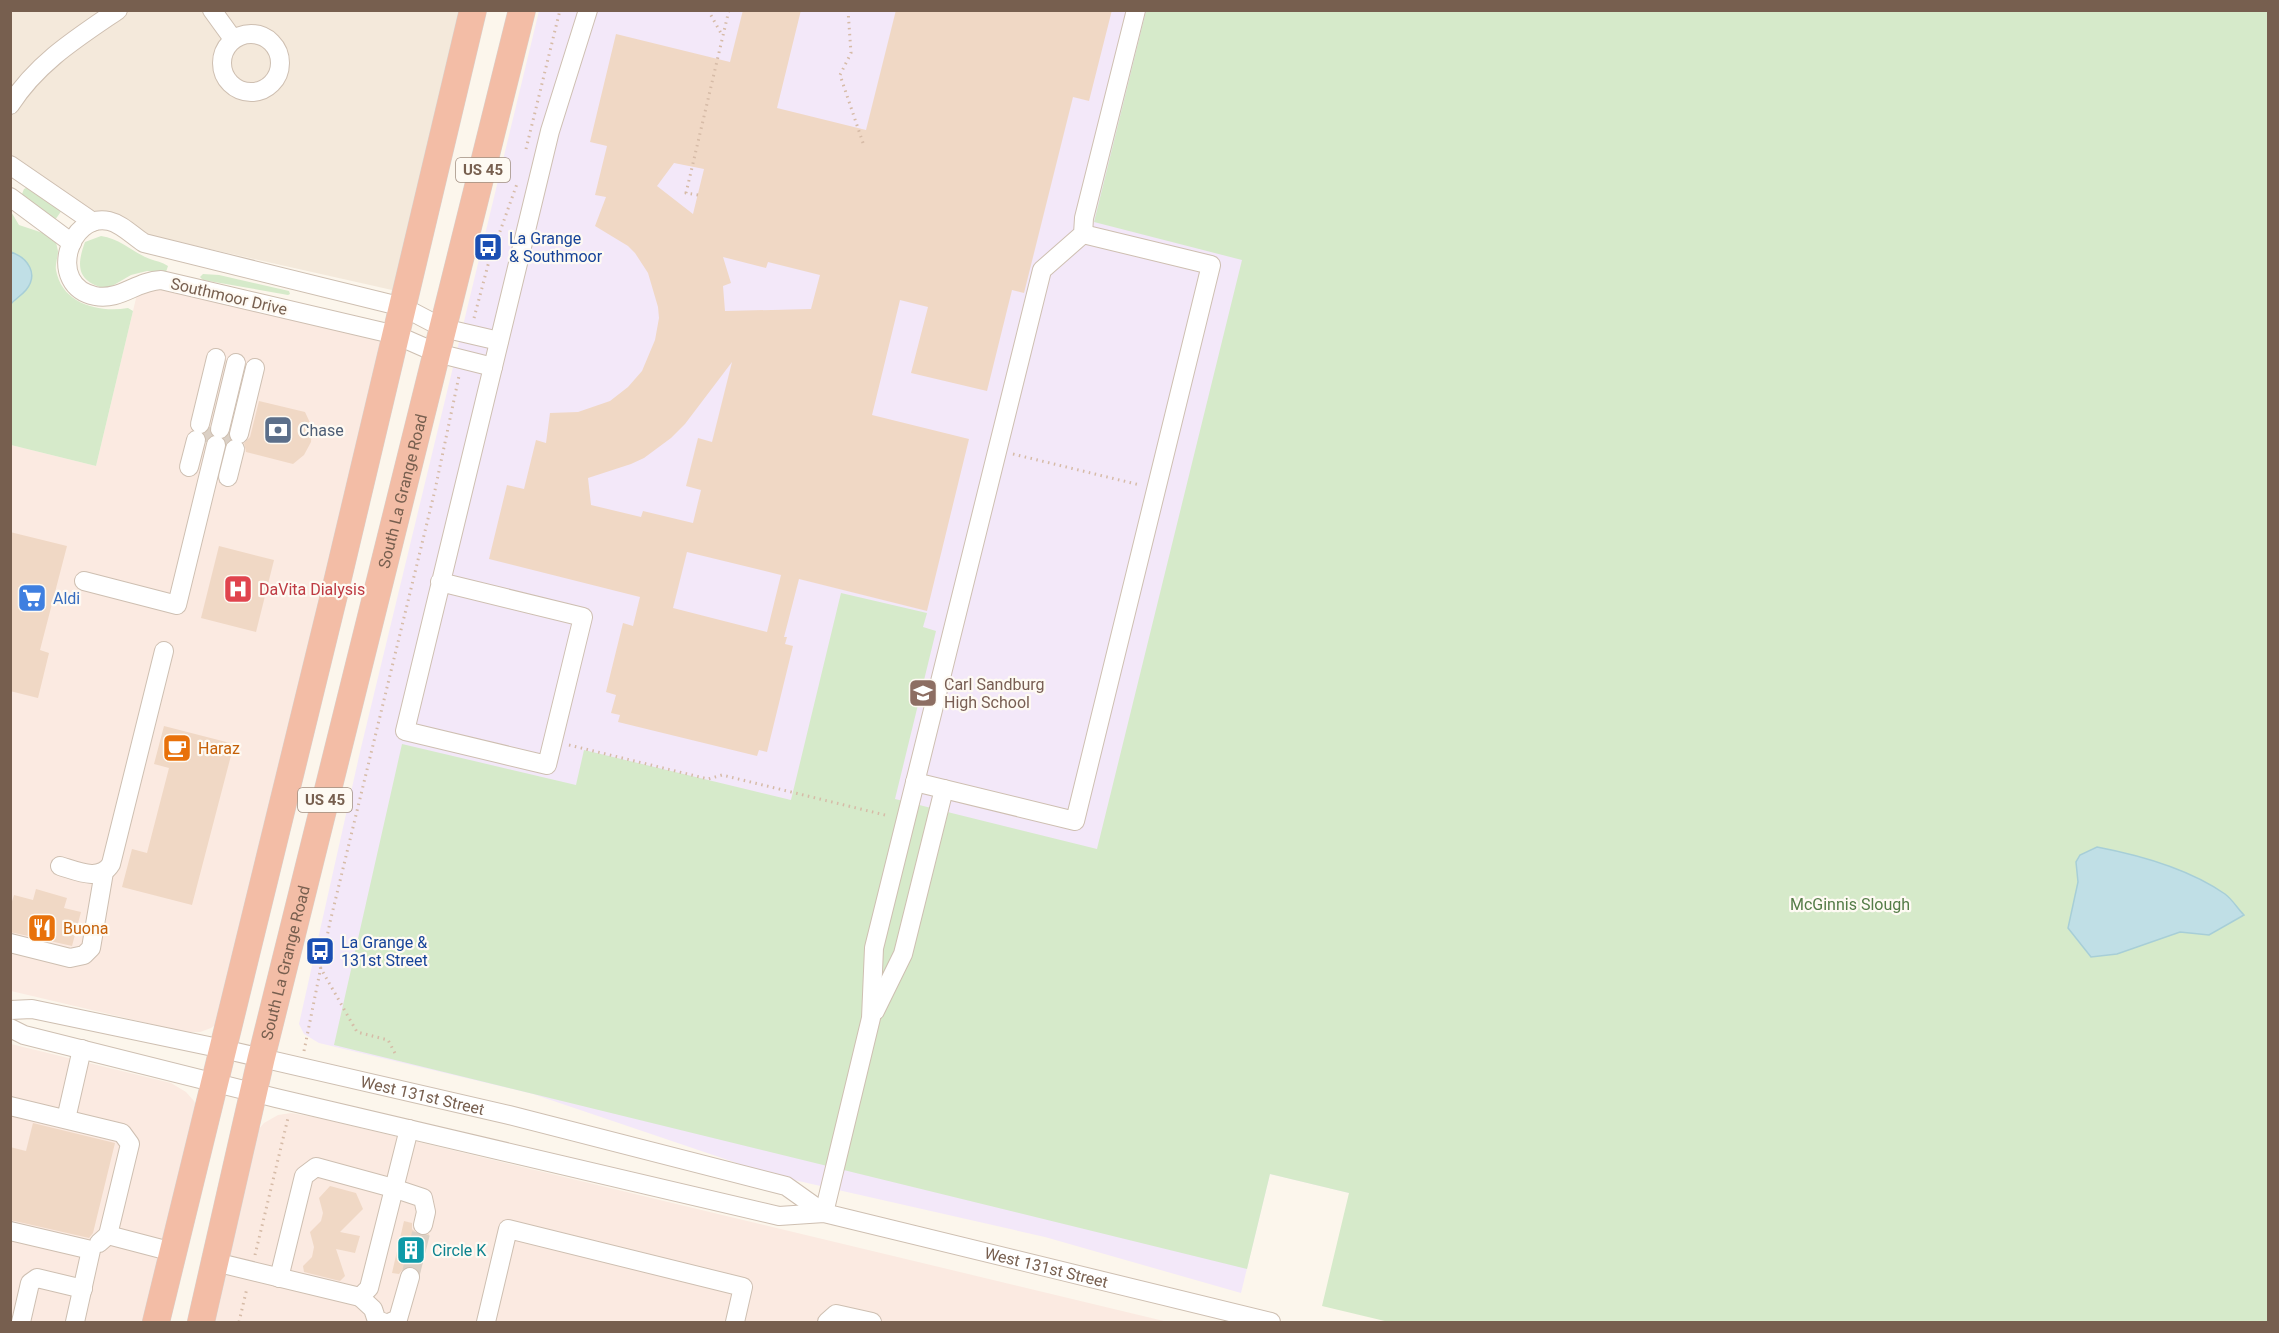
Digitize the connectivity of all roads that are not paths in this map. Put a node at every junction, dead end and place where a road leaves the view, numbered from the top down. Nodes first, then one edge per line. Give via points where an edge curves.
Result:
1 (118, 10) edge
2 (212, 10) edge
3 (473, 10) edge
4 (522, 10) edge
5 (588, 10) edge
6 (1136, 10) edge
7 (233, 39) dead end
8 (10, 105) edge
9 (17, 169) edge
10 (10, 191) edge
11 (10, 197) edge
12 (93, 222) junction
13 (1083, 234) junction
14 (72, 243) junction
15 (190, 255) junction
16 (183, 286) junction
17 (403, 307) junction
18 (396, 335) junction
19 (440, 341) junction
20 (499, 341) junction
21 (493, 367) junction
22 (218, 437) junction
23 (84, 581) dead end
24 (440, 582) junction
25 (164, 651) dead end
26 (915, 782) junction
27 (944, 789) junction
28 (60, 866) dead end
29 (104, 872) junction
30 (10, 943) edge
31 (10, 1010) edge
32 (871, 1018) junction
33 (10, 1028) edge
34 (82, 1049) junction
35 (223, 1049) junction
36 (261, 1059) junction
37 (215, 1082) junction
38 (254, 1092) junction
39 (10, 1106) edge
40 (66, 1119) junction
41 (408, 1129) junction
42 (393, 1188) junction
43 (824, 1212) junction
44 (423, 1225) tunnel mouth
45 (10, 1231) edge
46 (108, 1235) junction
47 (91, 1250) junction
48 (173, 1252) junction
49 (215, 1262) junction
50 (410, 1277) tunnel mouth
51 (279, 1278) junction
52 (82, 1289) junction
53 (360, 1297) junction
54 (21, 1323) edge
55 (75, 1323) edge
56 (156, 1323) edge
57 (201, 1323) edge
58 (383, 1323) edge
59 (391, 1323) edge
60 (486, 1323) edge
61 (735, 1323) edge
62 (827, 1323) edge
63 (872, 1323) edge
64 (1271, 1323) edge

1 - 8 street via 42,65
2 - 7 street
3 - 17 highway, US 45
4 - 19 highway, South La Grange Road / US 45
5 - 20 street via 550,131
6 - 13 street
9 - 10 street
9 - 12 street, Southmoor Drive
11 - 14 street
12 - 14 street via 84,226
12 - 15 street, Southmoor Drive via 112,222 144,243
13 - 26 street via 1042,270
13 - 27 street via 1211,266 1076,821
14 - 16 street, Southmoor Drive via 67,271 72,282 94,296 124,294 150,281
15 - 16 street
15 - 17 street, Southmoor Drive
16 - 18 street, Southmoor Drive
17 - 18 highway, US 45
17 - 19 street, Southmoor Drive
18 - 19 street, Southmoor Drive
18 - 35 highway, US 45
19 - 20 street
19 - 21 street
19 - 36 highway, South La Grange Road / US 45
20 - 21 street
21 - 24 street
22 - 22 street via 236,363
22 - 23 street via 177,605
24 - 24 street via 583,616 547,765 405,731
25 - 29 street via 111,864
26 - 27 street
26 - 32 street via 874,948
27 - 32 street via 903,954
28 - 29 street via 92,874
29 - 30 street via 91,948 84,955 70,958
31 - 35 street, West 131st Street via 32,1009
32 - 43 street
33 - 34 street, West 131st Street
34 - 37 street, West 131st Street
34 - 40 street
35 - 36 street, West 131st Street
35 - 37 highway, US 45
36 - 38 highway, South La Grange Road / US 45
36 - 43 street, West 131st Street via 509,1115 786,1186
37 - 38 street, West 131st Street
37 - 48 highway, US 45
38 - 41 street, West 131st Street
38 - 49 highway, South La Grange Road / US 45
39 - 40 street
40 - 46 street via 122,1133 130,1144
41 - 42 street
41 - 43 street, West 131st Street via 779,1216
42 - 44 street via 423,1198
42 - 51 street via 316,1167 304,1176
42 - 53 street via 369,1288
43 - 64 street, West 131st Street
45 - 47 street
46 - 47 street
46 - 48 street
47 - 52 street
48 - 56 highway, US 45
49 - 51 street
49 - 57 highway, South La Grange Road / US 45
50 - 59 street via 398,1319
51 - 53 street
52 - 54 street via 37,1278 30,1284
52 - 55 street
53 - 58 street
60 - 61 street via 508,1229 743,1287
62 - 63 street via 836,1314

